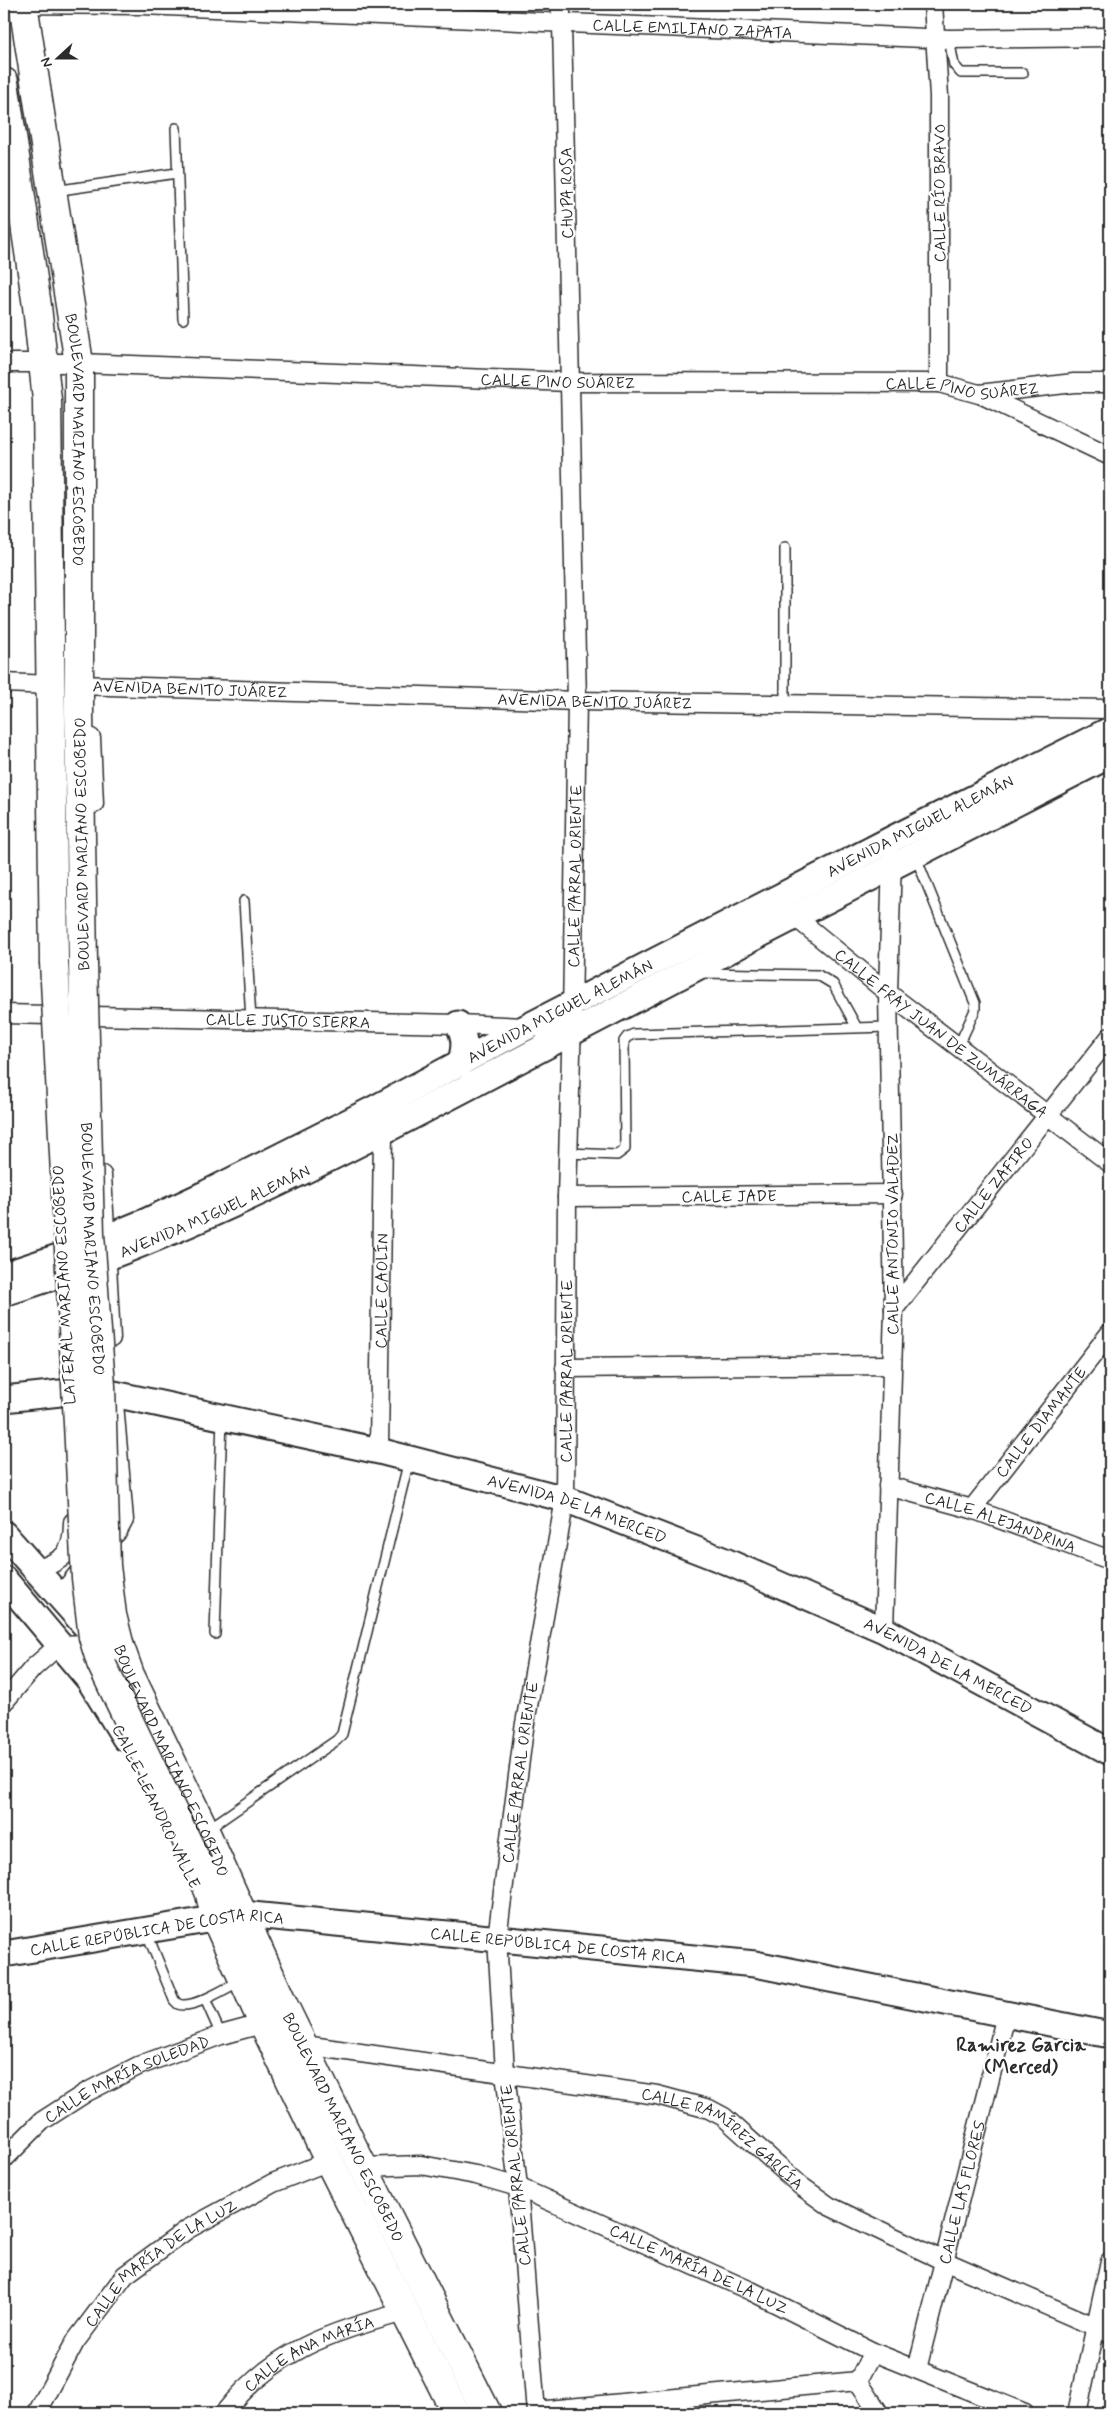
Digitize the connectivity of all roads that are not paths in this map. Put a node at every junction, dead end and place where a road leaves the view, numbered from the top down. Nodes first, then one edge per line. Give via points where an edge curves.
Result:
1 (17, 4) edge
2 (142, 4) edge
3 (560, 4) edge
4 (933, 4) edge
5 (562, 23) junction
6 (1110, 37) edge
7 (943, 39) junction
8 (1023, 73) dead end
9 (4, 82) edge
10 (176, 128) dead end
11 (178, 173) junction
12 (54, 192) junction
13 (183, 319) dead end
14 (4, 363) edge
15 (79, 363) junction
16 (44, 364) junction
17 (570, 382) junction
18 (939, 383) junction
19 (1110, 383) edge
20 (979, 394) junction
21 (1110, 456) edge
22 (785, 548) dead end
23 (4, 683) edge
24 (51, 685) junction
25 (79, 685) junction
26 (577, 701) junction
27 (785, 704) junction
28 (1110, 709) edge
29 (1110, 730) edge
30 (1110, 754) edge
31 (894, 838) junction
32 (914, 854) junction
33 (891, 867) junction
34 (244, 901) dead end
35 (786, 909) junction
36 (50, 971) junction
37 (88, 972) junction
38 (688, 972) junction
39 (888, 993) junction
40 (4, 1014) edge
41 (49, 1015) junction
42 (94, 1017) junction
43 (251, 1020) junction
44 (458, 1024) junction
45 (554, 1025) junction
46 (889, 1027) junction
47 (857, 1028) junction
48 (1110, 1037) edge
49 (958, 1047) junction
50 (460, 1064) junction
51 (1047, 1115) junction
52 (383, 1132) junction
53 (568, 1153) junction
54 (1110, 1163) edge
55 (240, 1188) dead end
56 (893, 1194) junction
57 (566, 1197) junction
58 (106, 1247) junction
59 (62, 1266) junction
60 (4, 1275) edge
61 (4, 1283) edge
62 (4, 1293) edge
63 (894, 1309) junction
64 (1110, 1333) edge
65 (892, 1365) junction
66 (565, 1368) junction
67 (70, 1392) junction
68 (114, 1394) junction
69 (4, 1399) edge
70 (222, 1416) junction
71 (379, 1450) junction
72 (410, 1460) junction
73 (888, 1486) junction
74 (565, 1499) junction
75 (972, 1509) junction
76 (4, 1534) edge
77 (1110, 1560) edge
78 (36, 1570) junction
79 (4, 1579) edge
80 (60, 1596) junction
81 (884, 1630) junction
82 (215, 1634) dead end
83 (60, 1645) junction
84 (130, 1676) junction
85 (4, 1702) edge
86 (1110, 1752) edge
87 (205, 1830) junction
88 (243, 1914) junction
89 (215, 1917) junction
90 (146, 1931) junction
91 (497, 1938) junction
92 (4, 1954) edge
93 (243, 1980) junction
94 (204, 1999) junction
95 (1006, 2015) junction
96 (265, 2023) junction
97 (221, 2035) junction
98 (1110, 2035) edge
99 (304, 2045) junction
100 (505, 2072) junction
101 (4, 2159) edge
102 (329, 2161) junction
103 (363, 2167) junction
104 (518, 2187) junction
105 (944, 2261) junction
106 (1110, 2261) edge
107 (404, 2312) junction
108 (1104, 2330) edge
109 (873, 2352) junction
110 (918, 2369) junction
111 (858, 2382) junction
112 (536, 2412) edge
113 (37, 2413) edge
114 (224, 2413) edge
115 (456, 2413) edge
116 (487, 2413) edge
117 (879, 2413) edge
118 (1025, 2413) edge
119 (1077, 2413) edge

1 - 2 street, CALLE EMILIANO ZAPATA
1 - 12 main road, BOULEVARD MARIANO ESCOBEDO
2 - 5 street, CALLE EMILIANO ZAPATA
3 - 5 street, CHUPA ROSA
4 - 7 street, CALLE RÍO BRAVO
5 - 7 street, CALLE EMILIANO ZAPATA
5 - 17 street, CHUPA ROSA
6 - 7 street, CALLE EMILIANO ZAPATA
7 - 8 lane via 954,65 961,72
7 - 18 street, CALLE RÍO BRAVO via 939,96
9 - 16 main road, BOULEVARD MARIANO ESCOBEDO
10 - 11 lane
11 - 12 lane
11 - 13 lane
12 - 15 main road, BOULEVARD MARIANO ESCOBEDO
14 - 16 street, CALLE PINO SUÁREZ
15 - 16 street, CALLE PINO SUÁREZ
15 - 17 street, CALLE PINO SUÁREZ
15 - 25 main road, BOULEVARD MARIANO ESCOBEDO
16 - 24 main road, BOULEVARD MARIANO ESCOBEDO
17 - 18 street, CALLE PINO SUÁREZ
17 - 26 street, CALLE PARRAL ORIENTE
18 - 20 street, CALLE PINO SUÁREZ
19 - 20 street, CALLE PINO SUÁREZ via 1074,383
20 - 21 street
22 - 27 lane
23 - 24 street
24 - 36 main road, BOULEVARD MARIANO ESCOBEDO
25 - 26 street, AVENIDA BENITO JUÁREZ
25 - 37 main road, BOULEVARD MARIANO ESCOBEDO
26 - 27 street, AVENIDA BENITO JUÁREZ
26 - 45 street, CALLE PARRAL ORIENTE
27 - 28 street, AVENIDA BENITO JUÁREZ
29 - 31 street, AVENIDA MIGUEL ALEMÁN
30 - 32 street, AVENIDA MIGUEL ALEMÁN
31 - 33 street, CALLE ANTONIO VALADEZ
31 - 35 street, AVENIDA MIGUEL ALEMÁN
32 - 33 street, AVENIDA MIGUEL ALEMÁN
32 - 49 lane via 975,1003 975,1010
33 - 35 street, AVENIDA MIGUEL ALEMÁN
33 - 39 street, CALLE ANTONIO VALADEZ
34 - 43 lane
35 - 38 street, AVENIDA MIGUEL ALEMÁN
35 - 39 street, CALLE FRAY JUAN DE ZUMÁRRAGA
35 - 45 street, AVENIDA MIGUEL ALEMÁN
36 - 37 street via 53,988 68,992
36 - 41 street, LATERAL MARIANO ESCOBEDO
36 - 89 main road, BOULEVARD MARIANO ESCOBEDO, bridge via 86,1578 93,1636 112,1688 198,1864
37 - 42 street
37 - 84 main road, BOULEVARD MARIANO ESCOBEDO, bridge via 90,1234 101,1386 106,1566 112,1615
38 - 45 street, AVENIDA MIGUEL ALEMÁN
38 - 47 lane via 818,975 833,984
39 - 46 street, CALLE ANTONIO VALADEZ
39 - 49 street, CALLE FRAY JUAN DE ZUMÁRRAGA
40 - 41 street, CALLE JUSTO SIERRA
41 - 42 street, CALLE JUSTO SIERRA
41 - 59 street, LATERAL MARIANO ESCOBEDO
42 - 43 street, CALLE JUSTO SIERRA
42 - 58 street
43 - 44 street, CALLE JUSTO SIERRA
44 - 45 street, CALLE JUSTO SIERRA
44 - 50 street via 465,1044
45 - 50 street, AVENIDA MIGUEL ALEMÁN
45 - 52 street, AVENIDA MIGUEL ALEMÁN
45 - 53 street, CALLE PARRAL ORIENTE
46 - 47 lane
46 - 56 street, CALLE ANTONIO VALADEZ
47 - 53 lane via 634,1034 624,1041 625,1149 617,1155
48 - 51 street, CALLE ZAFIRO
49 - 51 street, CALLE FRAY JUAN DE ZUMÁRRAGA
50 - 58 street, AVENIDA MIGUEL ALEMÁN via 147,1221
51 - 54 street, CALLE FRAY JUAN DE ZUMÁRRAGA
51 - 63 street, CALLE ZAFIRO
52 - 58 street, AVENIDA MIGUEL ALEMÁN via 187,1225
52 - 71 street, CALLE CAOLÍN
53 - 57 street, CALLE PARRAL ORIENTE
55 - 58 lane
56 - 57 street, CALLE JADE
56 - 63 street, CALLE ANTONIO VALADEZ
57 - 66 street, CALLE PARRAL ORIENTE
58 - 59 street, AVENIDA MIGUEL ALEMÁN
58 - 68 street
59 - 60 street, AVENIDA MIGUEL ALEMÁN
59 - 61 lane
59 - 62 street, AVENIDA MIGUEL ALEMÁN
59 - 67 street, LATERAL MARIANO ESCOBEDO
63 - 65 street, CALLE ANTONIO VALADEZ
64 - 75 street, CALLE DIAMANTE
65 - 66 street
65 - 73 street, CALLE ANTONIO VALADEZ
66 - 74 street, CALLE PARRAL ORIENTE
67 - 68 street, AVENIDA DE LA MERCED
67 - 69 street, AVENIDA DE LA MERCED
67 - 78 street, LATERAL MARIANO ESCOBEDO via 73,1534 70,1546 60,1560
68 - 70 street, AVENIDA DE LA MERCED
68 - 80 street via 124,1520 118,1532 88,1561
70 - 71 street, AVENIDA DE LA MERCED
70 - 82 lane
71 - 72 street, AVENIDA DE LA MERCED
72 - 74 street, AVENIDA DE LA MERCED
72 - 87 lane via 342,1734
73 - 75 street, CALLE ALEJANDRINA
73 - 81 street, CALLE ANTONIO VALADEZ
74 - 81 street, AVENIDA DE LA MERCED via 725,1560
74 - 91 street, CALLE PARRAL ORIENTE via 524,1729
75 - 77 street, CALLE ALEJANDRINA
76 - 78 street
78 - 80 street
79 - 83 street, CALLE LEANDRO VALLE
80 - 84 street
81 - 86 street, AVENIDA DE LA MERCED
83 - 84 street via 88,1644
83 - 85 street via 33,1668
83 - 89 street, CALLE LEANDRO VALLE via 90,1681 130,1745 188,1870
84 - 87 main road, BOULEVARD MARIANO ESCOBEDO
87 - 88 main road, BOULEVARD MARIANO ESCOBEDO
88 - 89 street, CALLE REPÚBLICA DE COSTA RICA
88 - 91 street, CALLE REPÚBLICA DE COSTA RICA
88 - 99 main road, BOULEVARD MARIANO ESCOBEDO
89 - 90 street, CALLE REPÚBLICA DE COSTA RICA
89 - 93 main road, BOULEVARD MARIANO ESCOBEDO
90 - 92 street, CALLE REPÚBLICA DE COSTA RICA
90 - 94 lane via 174,2000 183,2006
91 - 95 street, CALLE REPÚBLICA DE COSTA RICA via 755,1964
91 - 100 street, CALLE PARRAL ORIENTE
93 - 94 lane
93 - 96 main road, BOULEVARD MARIANO ESCOBEDO
94 - 97 lane
95 - 98 street, CALLE REPÚBLICA DE COSTA RICA
95 - 105 street, CALLE LAS FLORES
96 - 97 street, CALLE MARÍA SOLEDAD
96 - 102 main road, BOULEVARD MARIANO ESCOBEDO
97 - 101 street, CALLE MARÍA SOLEDAD via 138,2066 87,2092 42,2121
99 - 100 street, CALLE RAMÍREZ GARCÍA
99 - 103 main road, BOULEVARD MARIANO ESCOBEDO
100 - 104 street, CALLE PARRAL ORIENTE
100 - 105 street, CALLE RAMÍREZ GARCÍA via 657,2095 709,2109 724,2117 801,2186 829,2206
102 - 107 main road, BOULEVARD MARIANO ESCOBEDO
102 - 113 street, CALLE MARÍA DE LA LUZ via 273,2183 188,2229 125,2275 75,2342
103 - 104 street, CALLE MARÍA DE LA LUZ via 421,2166 476,2175
103 - 116 main road, BOULEVARD MARIANO ESCOBEDO
104 - 109 street, CALLE MARÍA DE LA LUZ via 751,2291
104 - 112 street, CALLE PARRAL ORIENTE
105 - 108 street, CALLE RAMÍREZ GARCÍA
105 - 110 street, CALLE LAS FLORES
106 - 108 street
107 - 114 street, CALLE ANA MARÍA via 309,2342 274,2365 238,2396
107 - 115 main road, BOULEVARD MARIANO ESCOBEDO
108 - 119 street
109 - 110 street, CALLE MARÍA DE LA LUZ
109 - 111 street
110 - 118 street, CALLE MARÍA DE LA LUZ
111 - 112 street
111 - 117 street

